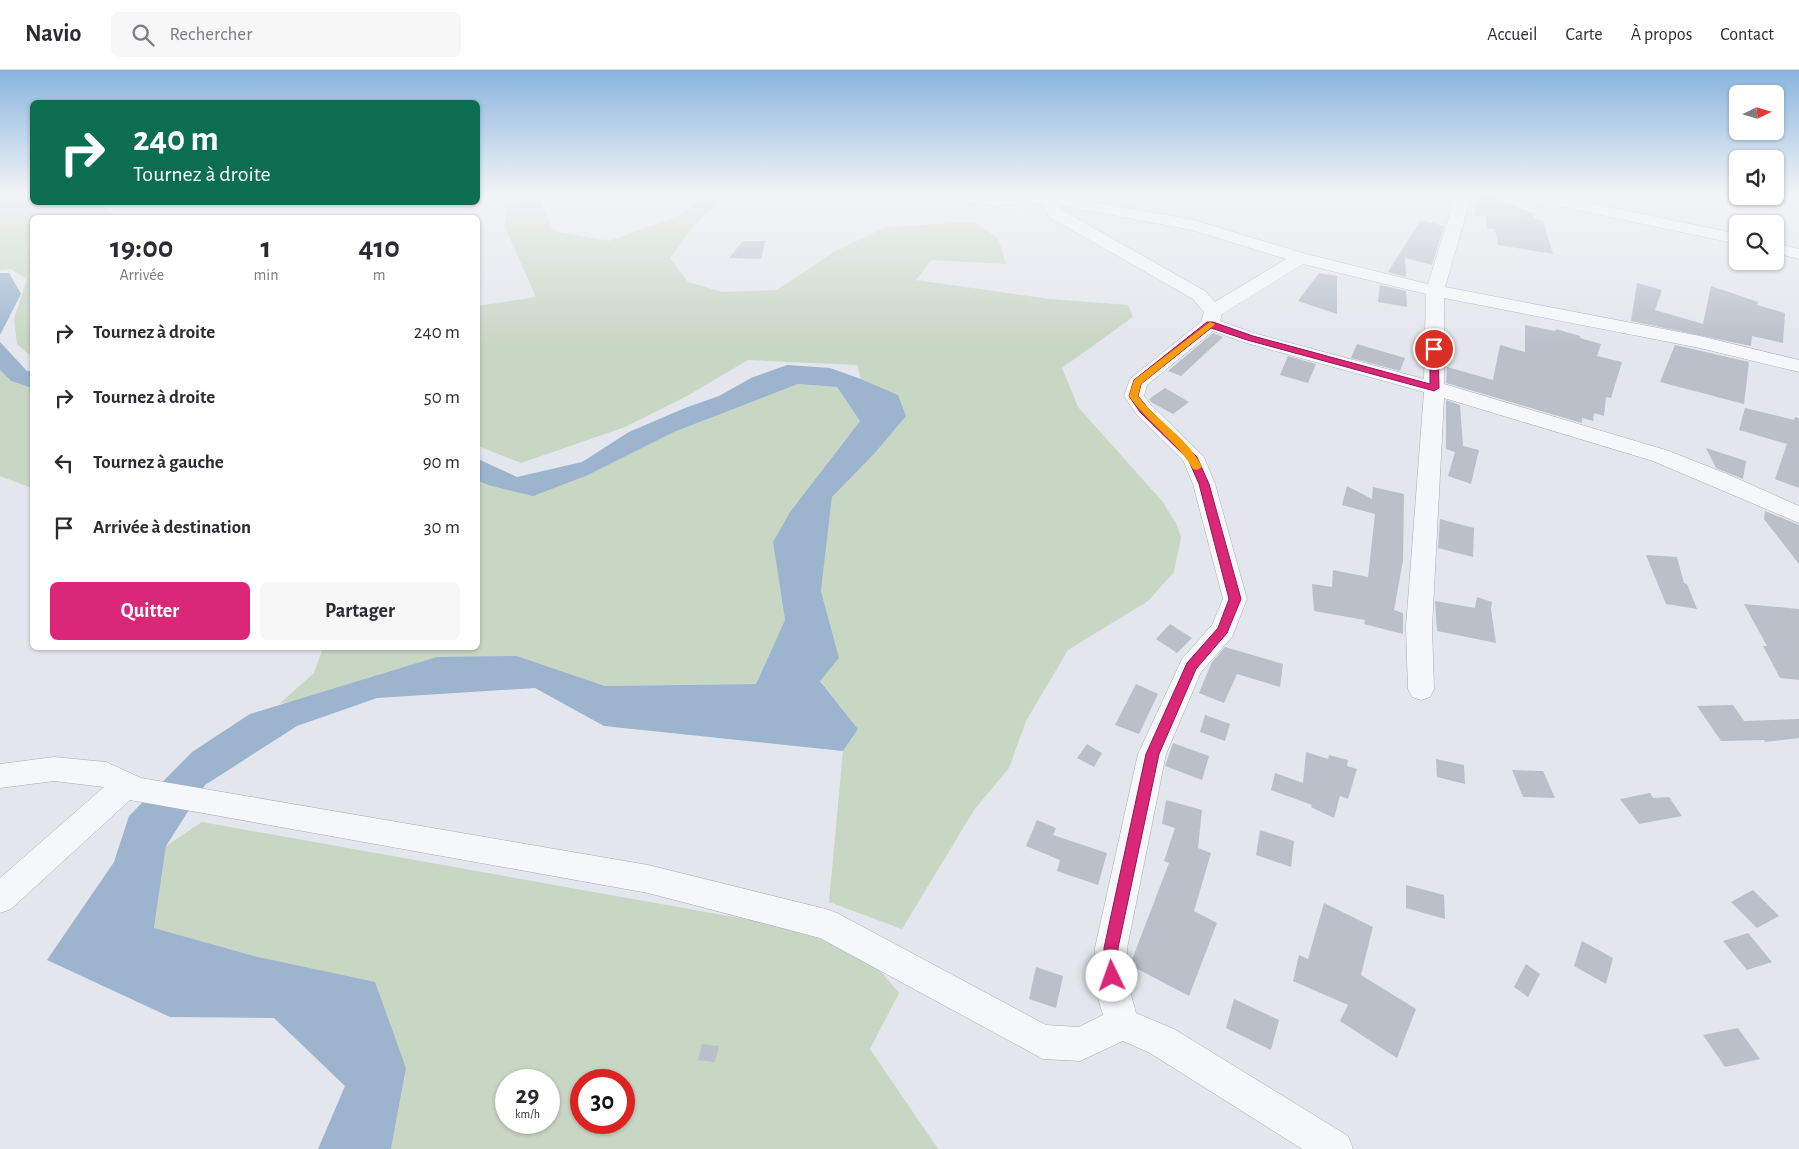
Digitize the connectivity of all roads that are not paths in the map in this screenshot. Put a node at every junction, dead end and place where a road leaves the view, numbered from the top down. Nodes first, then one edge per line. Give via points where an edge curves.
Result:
1 (1110, 244) edge
2 (1258, 244) edge
3 (1449, 244) edge
4 (1784, 250) edge
5 (1799, 254) edge
6 (1300, 258) junction
7 (1435, 291) junction
8 (1212, 317) junction
9 (1799, 366) edge
10 (1434, 388) junction
11 (1799, 515) edge
12 (1421, 689) dead end
13 (0, 776) edge
14 (132, 787) junction
15 (0, 898) edge
16 (1122, 1024) junction
17 (1335, 1149) edge

1 - 8 street via 1199,295
2 - 6 street
3 - 7 street
4 - 5 street
6 - 7 street
6 - 8 street
7 - 9 street via 1700,342
7 - 10 street
8 - 10 street via 1250,338
8 - 16 street via 1137,382 1134,396 1192,457 1204,484 1235,599 1223,630 1191,666 1152,754 1111,948 1113,990
10 - 11 street via 1661,456
10 - 12 street via 1419,627
13 - 14 street via 54,769 106,774
14 - 15 street
14 - 16 street via 648,879 826,924 1043,1042 1080,1044
16 - 17 street via 1162,1041

